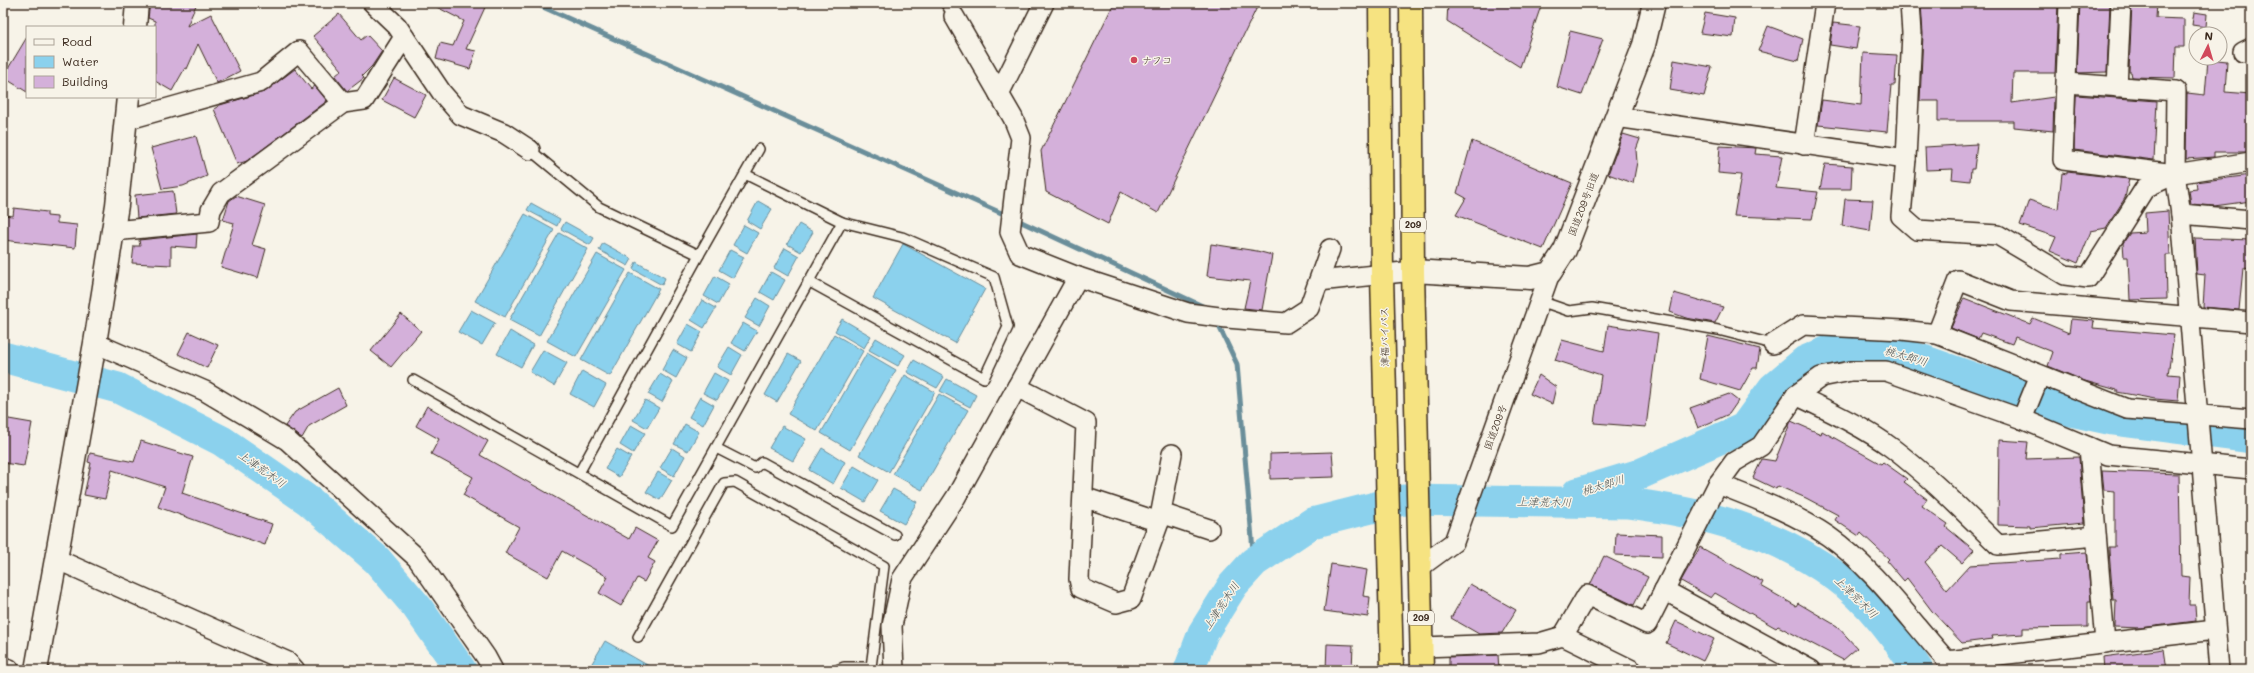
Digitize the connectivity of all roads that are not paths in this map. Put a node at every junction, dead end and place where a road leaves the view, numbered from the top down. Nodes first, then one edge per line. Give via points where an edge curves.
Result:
1 (137, 3) edge
2 (373, 3) edge
3 (1044, 3) edge
4 (1380, 3) edge
5 (1412, 3) edge
6 (1654, 3) edge
7 (1825, 3) edge
8 (1910, 3) edge
9 (2069, 3) edge
10 (2121, 3) edge
11 (950, 9) edge
12 (135, 26) edge
13 (404, 37) junction
14 (2067, 84) junction
15 (2117, 87) junction
16 (999, 94) junction
17 (128, 98) edge
18 (343, 103) junction
19 (1616, 117) junction
20 (126, 120) junction
21 (1804, 145) junction
22 (759, 149) dead end
23 (530, 150) joint
24 (1906, 159) junction
25 (2251, 162) edge
26 (745, 174) junction
27 (2175, 174) junction
28 (2181, 214) junction
29 (2251, 220) edge
30 (842, 222) junction
31 (113, 231) junction
32 (1330, 249) dead end
33 (699, 255) junction
34 (1413, 271) junction
35 (1550, 272) junction
36 (1382, 276) junction
37 (1078, 277) junction
38 (808, 281) junction
39 (1319, 281) junction
40 (1540, 301) junction
41 (2188, 317) junction
42 (2251, 322) edge
43 (1936, 334) junction
44 (95, 343) junction
45 (1774, 344) joint
46 (2040, 375) junction
47 (413, 380) dead end
48 (1017, 387) junction
49 (1796, 395) junction
50 (2197, 415) junction
51 (2022, 419) junction
52 (2251, 419) edge
53 (2089, 446) junction
54 (716, 448) junction
55 (1172, 454) dead end
56 (2201, 465) junction
57 (2251, 469) edge
58 (579, 473) junction
59 (1718, 484) junction
60 (1083, 497) junction
61 (1160, 518) junction
62 (1209, 529) dead end
63 (895, 535) dead end
64 (2096, 536) junction
65 (56, 559) junction
66 (1420, 567) junction
67 (1664, 590) junction
68 (2215, 630) junction
69 (1563, 636) junction
70 (638, 637) dead end
71 (2105, 643) junction
72 (1422, 647) junction
73 (3, 669) edge
74 (8, 670) edge
75 (36, 670) edge
76 (295, 670) edge
77 (493, 670) edge
78 (837, 670) edge
79 (894, 670) edge
80 (1392, 670) edge
81 (1422, 670) edge
82 (1632, 670) edge
83 (1811, 670) edge
84 (2219, 670) edge

1 - 12 street
2 - 13 street
3 - 16 street
4 - 36 highway, 津福バイパス
5 - 34 highway, 209
6 - 19 street, 国道209号旧道 via 1644,45
7 - 21 street
8 - 24 street via 1912,33
9 - 14 street
10 - 15 street
11 - 16 street
13 - 18 street via 364,100
13 - 23 street via 442,93 461,115 504,133
14 - 15 street
14 - 27 street via 2063,160
15 - 27 street via 2176,91
16 - 37 street via 1021,138 1010,232 1020,254
17 - 20 street
18 - 20 street via 299,51 260,82
18 - 31 street via 221,193 211,210 209,222
19 - 21 street
19 - 35 street, 国道209号旧道 via 1565,250
20 - 31 street
21 - 24 street
22 - 26 lane
23 - 33 lane via 599,207
24 - 27 street via 1901,216 1916,230 1998,235 2065,275 2088,278 2145,188
25 - 27 street
26 - 30 lane
26 - 33 lane
27 - 28 street
28 - 29 street
28 - 41 street
30 - 38 lane
30 - 38 lane via 902,237 994,276 1008,327 984,378
31 - 44 street
32 - 39 street
33 - 58 lane
34 - 35 street via 1530,278
34 - 36 street
34 - 66 highway, 209
35 - 40 street, 国道209号
36 - 39 street
36 - 80 highway, 津福バイパス
37 - 39 street via 1188,312 1286,323 1309,308
37 - 48 street
38 - 54 lane
40 - 45 lane via 1569,311 1592,308 1718,330
40 - 66 street, 国道209号 via 1454,542
41 - 42 street
41 - 43 street via 2011,301 1958,280
41 - 50 street
43 - 45 street via 1803,325
43 - 46 street
44 - 65 street
44 - 77 street via 205,391 288,440 417,558
46 - 50 street via 2127,409
46 - 51 street
47 - 58 lane
48 - 60 street via 1086,423
48 - 79 street via 956,497 902,579 892,626
49 - 51 street via 1820,377 1851,371 1886,371
49 - 59 street via 1762,446 1734,462
49 - 64 street via 1850,421 1891,448 1923,474 1998,545
50 - 52 street
50 - 56 street
51 - 53 street
53 - 56 street via 2108,455
53 - 64 street
54 - 58 lane via 672,526
54 - 63 lane via 755,468 762,462
55 - 61 street
56 - 57 street
56 - 68 street
59 - 67 street
59 - 71 street via 1784,510 1828,536 1861,563 1947,661
60 - 61 street
60 - 61 street via 1079,579 1081,588 1116,603 1131,599
61 - 62 street
64 - 71 street
65 - 75 street
65 - 76 street via 288,662
66 - 72 highway, 209
67 - 69 street via 1647,624 1586,595
67 - 83 street
68 - 71 street
68 - 84 street
69 - 72 street via 1539,643
69 - 82 street
70 - 78 lane via 724,483 735,482 884,566 871,667 844,667
72 - 81 highway, 209
73 - 74 street

